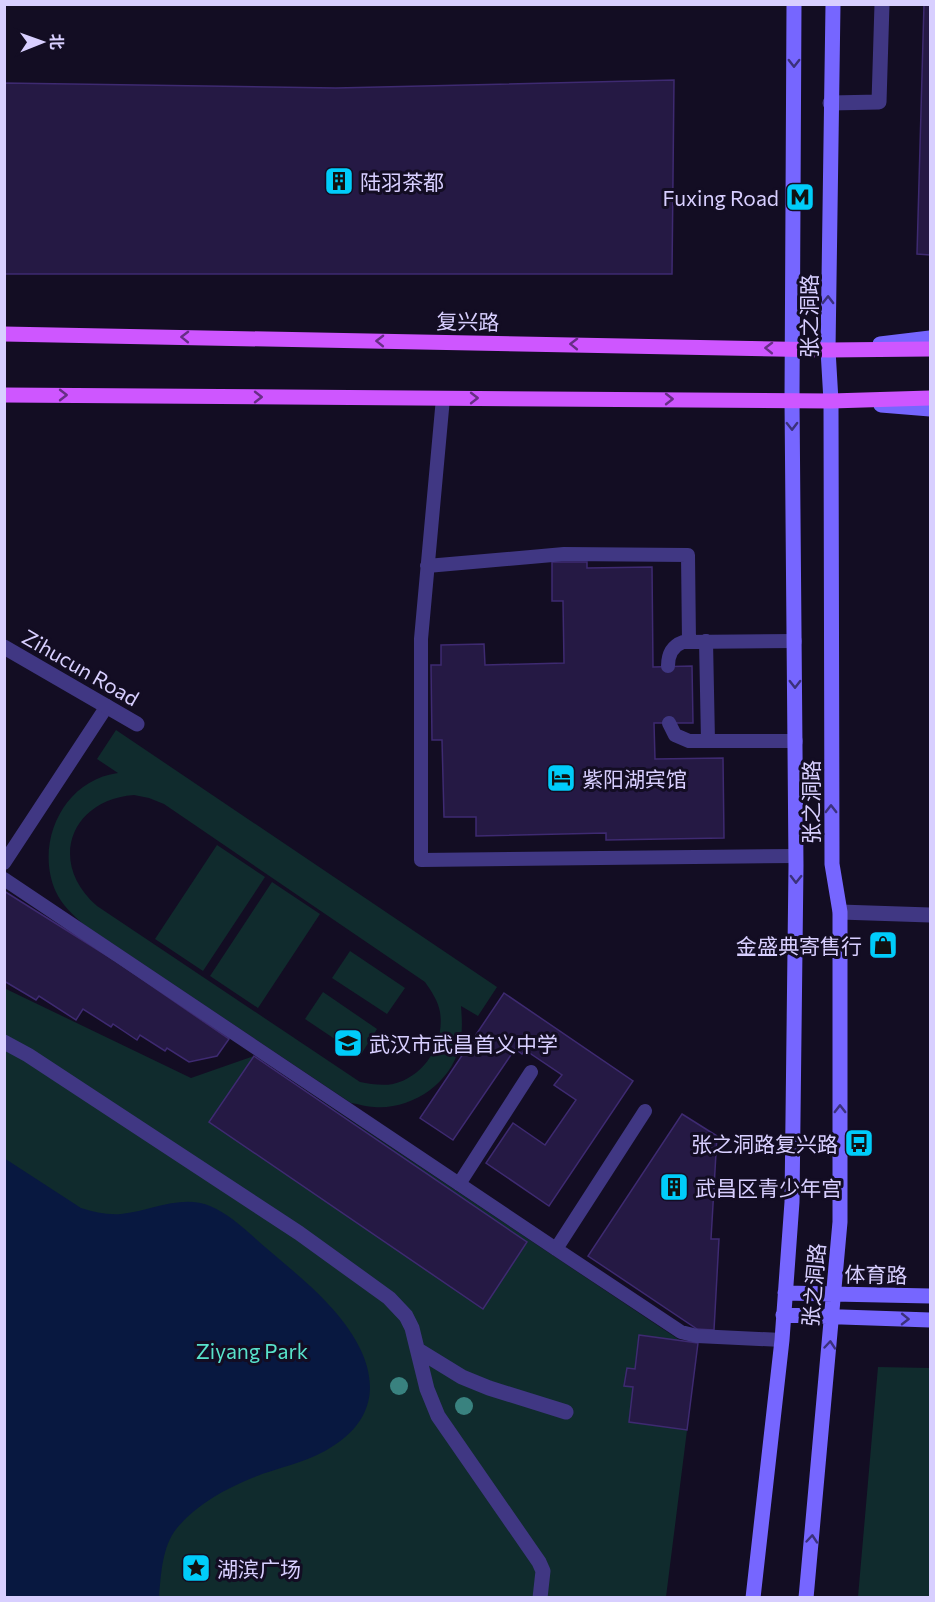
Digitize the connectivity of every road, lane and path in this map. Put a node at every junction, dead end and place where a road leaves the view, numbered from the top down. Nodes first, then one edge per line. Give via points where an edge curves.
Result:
1 (794, 4) edge
2 (833, 4) edge
3 (882, 4) edge
4 (830, 103) junction
5 (4, 334) edge
6 (930, 338) edge
7 (792, 348) junction
8 (930, 349) edge
9 (828, 350) junction
10 (4, 395) edge
11 (443, 398) junction
12 (930, 398) edge
13 (792, 400) junction
14 (831, 401) junction
15 (930, 409) edge
16 (427, 566) junction
17 (706, 641) junction
18 (795, 641) junction
19 (689, 642) junction
20 (4, 646) edge
21 (668, 666) dead end
22 (107, 706) junction
23 (669, 723) dead end
24 (137, 724) dead end
25 (708, 741) junction
26 (795, 741) junction
27 (796, 856) junction
28 (4, 863) edge
29 (4, 879) edge
30 (840, 912) junction
31 (930, 915) edge
32 (4, 1042) edge
33 (531, 1072) dead end
34 (645, 1111) dead end
35 (459, 1184) junction
36 (556, 1250) junction
37 (785, 1293) junction
38 (834, 1294) junction
39 (930, 1296) edge
40 (783, 1315) junction
41 (832, 1318) junction
42 (930, 1320) edge
43 (782, 1340) junction
44 (418, 1350) junction
45 (567, 1412) dead end
46 (540, 1598) edge
47 (753, 1598) edge
48 (806, 1598) edge

1 -> 7 main road, 张之洞路
2 - 4 main road, 张之洞路
3 - 4 street via 879,102
9 -> 4 main road, 张之洞路
7 -> 5 main road, 复兴路
6 - 9 main road, 复兴路
7 - 9 main road, 复兴路
7 - 13 main road, 张之洞路
8 - 9 main road
9 - 14 main road, 张之洞路
10 -> 11 main road
11 -> 13 main road
11 - 16 lane
12 - 14 main road
13 - 14 main road
13 -> 18 main road, 张之洞路
14 - 15 main road
30 -> 14 main road, 张之洞路 via 832,864
16 - 19 lane via 564,554 688,555
16 - 27 lane via 421,639 421,860
17 - 18 lane
17 - 19 lane
17 - 25 lane
18 -> 26 main road, 张之洞路
19 - 21 lane via 674,648
20 - 22 street, Zihucun Road
22 - 24 street, Zihucun Road
22 - 28 lane
23 - 25 lane via 680,738
25 - 26 lane
26 - 27 main road, 张之洞路
27 -> 37 main road, 张之洞路 via 792,1202
29 - 35 lane
30 - 31 street
38 -> 30 main road, 张之洞路 via 840,1222
32 - 44 street via 28,1054 364,1278 406,1316
33 - 35 lane
34 - 36 lane
35 - 36 lane
36 - 43 lane via 687,1334
37 - 38 main road, 体育路
37 - 40 main road, 张之洞路
38 - 39 main road, 体育路
38 - 41 main road, 张之洞路
40 - 41 main road
40 - 43 main road, 张之洞路
41 -> 42 main road
48 -> 41 main road, 张之洞路
43 - 47 main road, 张之洞路
44 - 45 street via 462,1377
44 - 46 street via 438,1416 539,1562 543,1571

